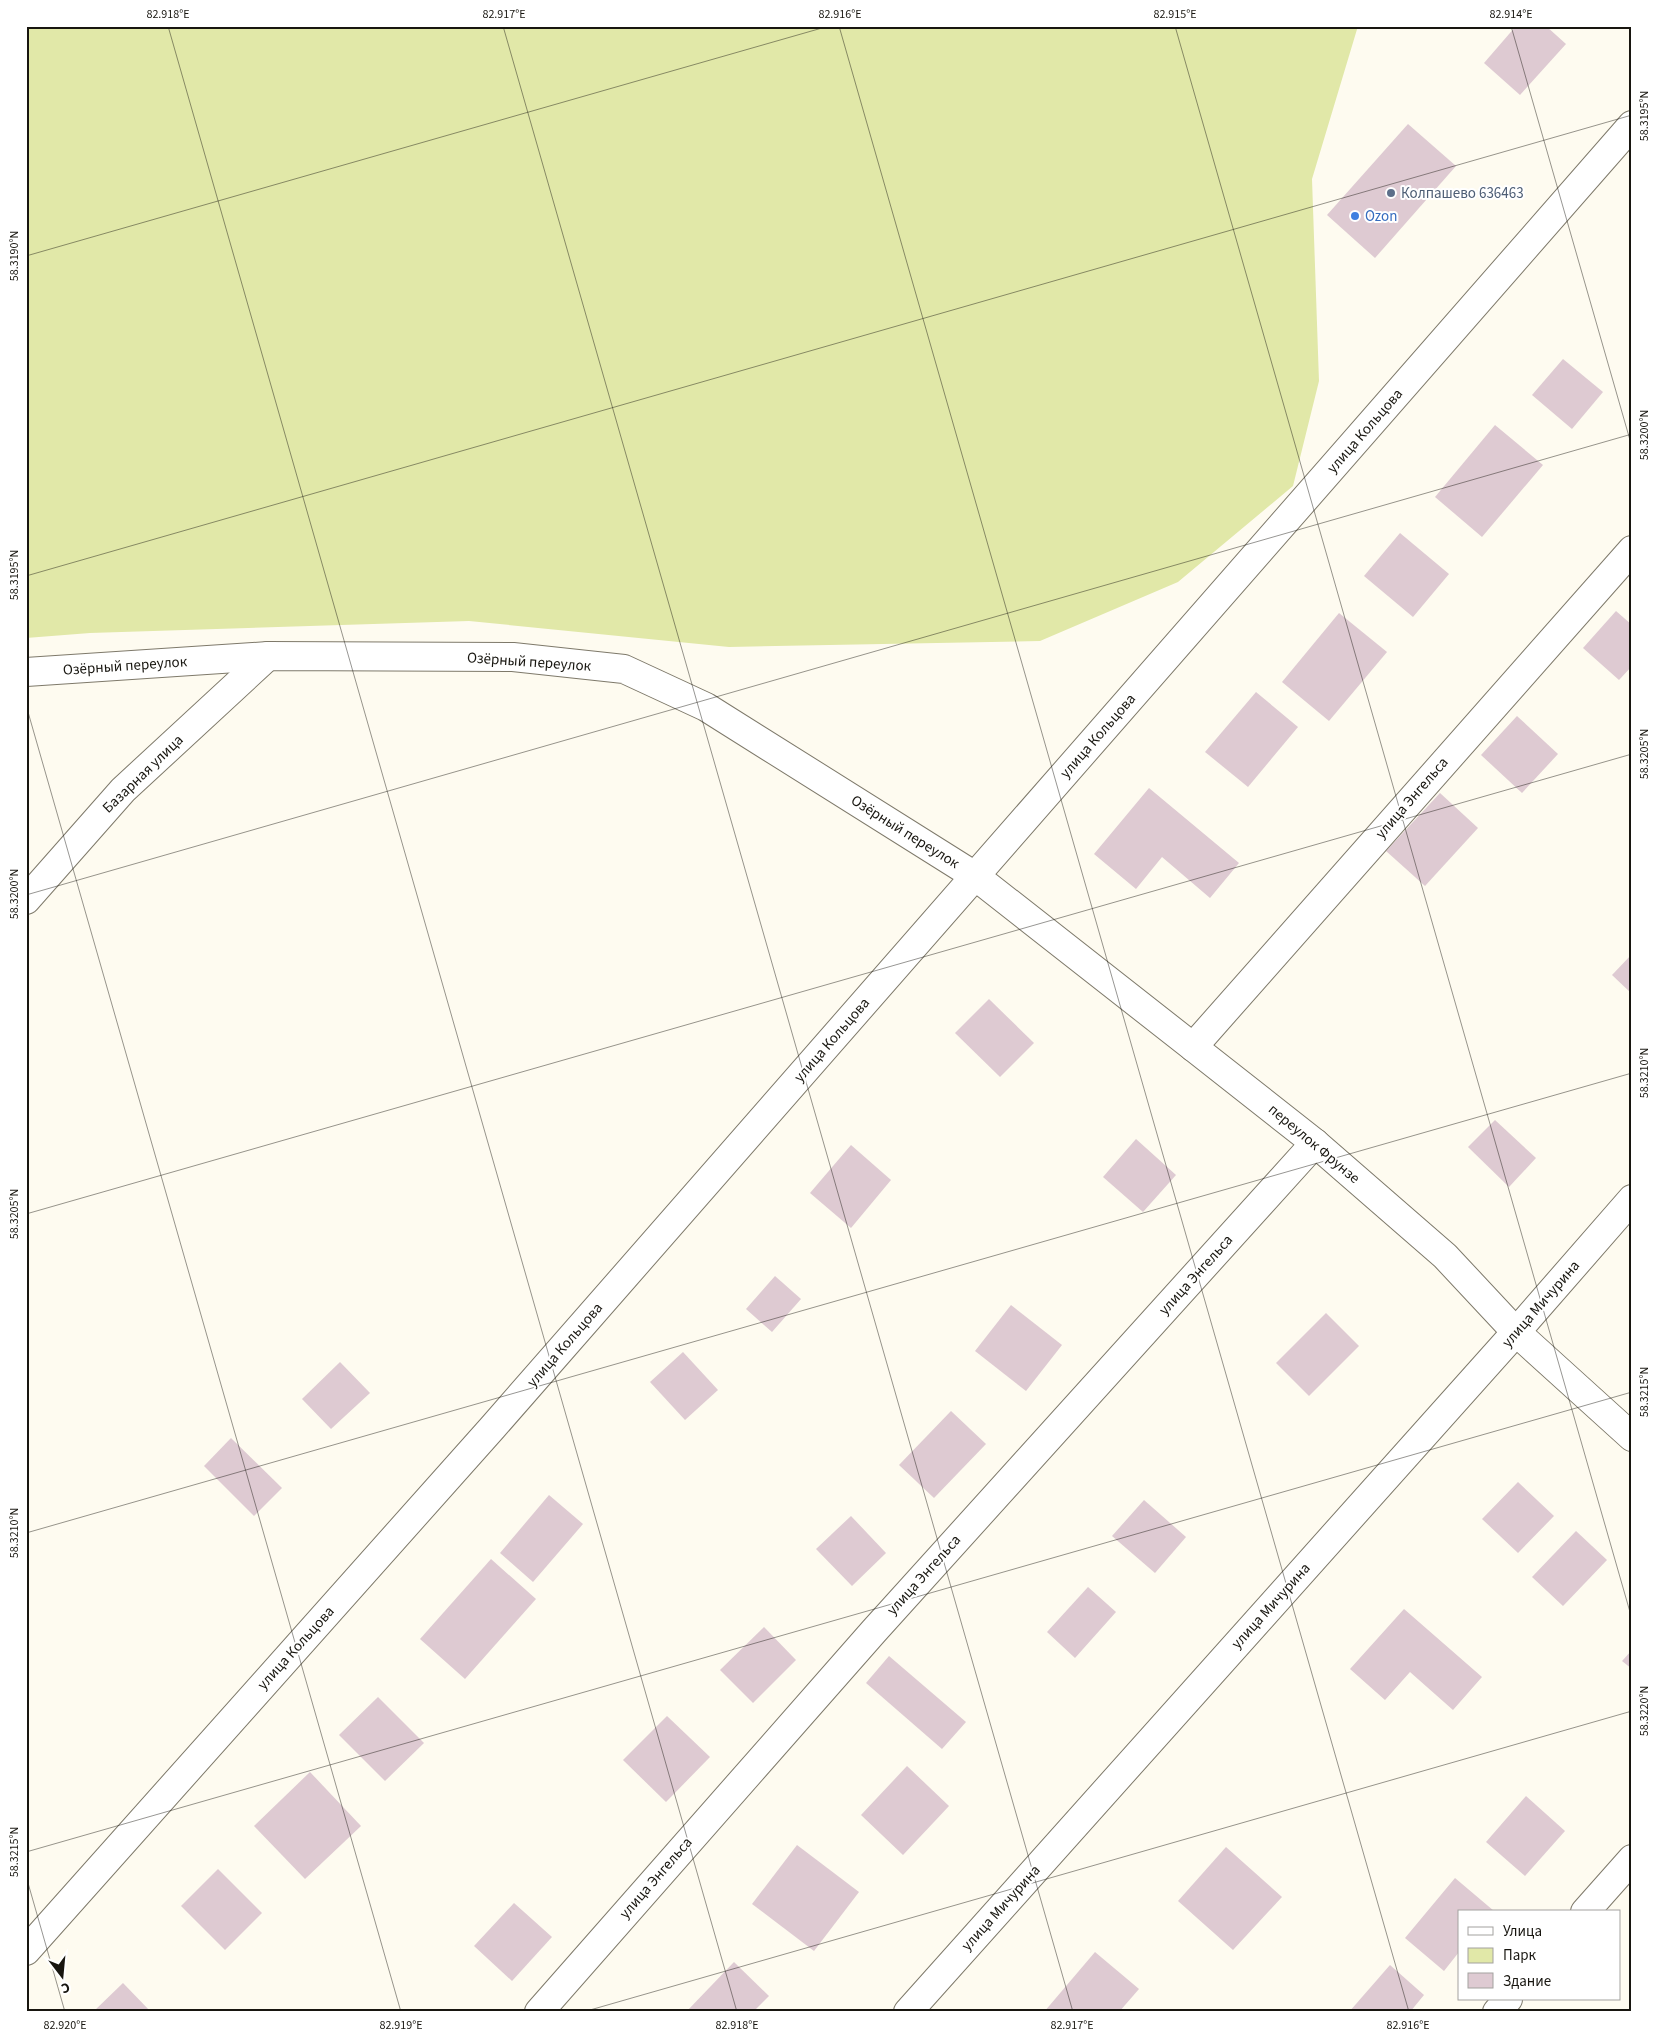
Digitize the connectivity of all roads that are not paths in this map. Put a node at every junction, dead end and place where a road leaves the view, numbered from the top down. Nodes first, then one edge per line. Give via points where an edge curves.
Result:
1 (1632, 125) edge
2 (1632, 550) edge
3 (268, 656) junction
4 (26, 672) edge
5 (976, 876) junction
6 (26, 900) edge
7 (1193, 1047) junction
8 (1315, 1143) junction
9 (1632, 1199) edge
10 (1516, 1332) junction
11 (1632, 1437) edge
12 (1632, 1858) edge
13 (1587, 1910) edge
14 (26, 1951) edge
15 (1507, 2000) edge
16 (539, 2012) edge
17 (908, 2012) edge
18 (1497, 2012) edge

1 - 5 street, улица Кольцова
2 - 7 street, улица Энгельса
3 - 4 street, Озёрный переулок
3 - 5 street, Озёрный переулок via 514,657 624,668 706,707
3 - 6 street, Базарная улица via 122,790
5 - 7 street, переулок Фрунзе
5 - 14 street, улица Кольцова via 493,1427
7 - 8 street, переулок Фрунзе
8 - 10 street, переулок Фрунзе via 1445,1256
8 - 16 street, улица Энгельса via 874,1631
9 - 10 street, улица Мичурина
10 - 11 street, переулок Фрунзе
10 - 17 street, улица Мичурина
12 - 13 street
15 - 18 street

